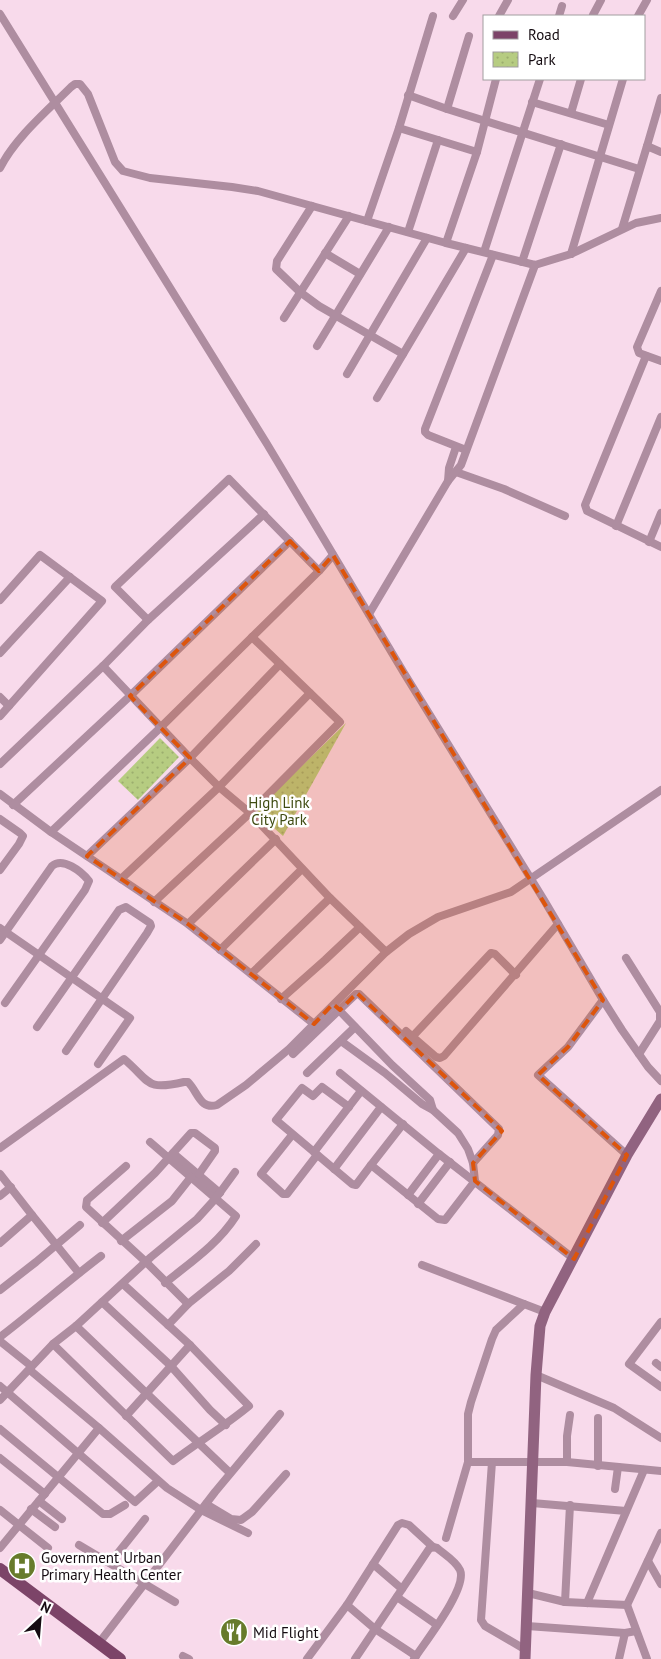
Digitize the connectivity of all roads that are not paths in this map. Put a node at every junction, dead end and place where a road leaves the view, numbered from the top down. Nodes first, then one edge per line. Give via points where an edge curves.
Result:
1 (462, 0) edge
2 (508, 0) edge
3 (601, 0) edge
4 (647, 0) edge
5 (562, 6) dead end
6 (0, 14) edge
7 (500, 15) edge
8 (559, 15) edge
9 (592, 15) dead end
10 (639, 15) edge
11 (433, 16) dead end
12 (453, 16) dead end
13 (469, 36) dead end
14 (496, 80) edge
15 (540, 80) edge
16 (581, 80) edge
17 (623, 80) edge
18 (408, 95) junction
19 (661, 98) edge
20 (532, 102) junction
21 (54, 104) junction
22 (447, 110) junction
23 (571, 113) junction
24 (485, 120) junction
25 (610, 124) junction
26 (399, 128) junction
27 (523, 132) junction
28 (438, 140) junction
29 (561, 144) junction
30 (647, 146) junction
31 (477, 152) junction
32 (661, 152) edge
33 (599, 156) junction
34 (0, 168) edge
35 (639, 169) junction
36 (312, 206) junction
37 (349, 216) junction
38 (661, 218) edge
39 (367, 221) junction
40 (389, 227) junction
41 (622, 229) junction
42 (408, 232) junction
43 (427, 238) junction
44 (446, 243) junction
45 (466, 248) junction
46 (484, 252) junction
47 (325, 253) junction
48 (571, 254) junction
49 (493, 255) junction
50 (522, 262) junction
51 (535, 265) junction
52 (360, 274) junction
53 (661, 291) edge
54 (300, 292) junction
55 (335, 316) junction
56 (284, 318) dead end
57 (370, 335) junction
58 (317, 346) dead end
59 (403, 354) junction
60 (646, 356) junction
61 (661, 360) edge
62 (347, 374) dead end
63 (377, 398) dead end
64 (661, 417) edge
65 (456, 447) junction
66 (466, 450) junction
67 (456, 472) junction
68 (448, 481) junction
69 (661, 513) edge
70 (264, 514) junction
71 (565, 516) dead end
72 (616, 526) junction
73 (290, 541) junction
74 (649, 542) junction
75 (661, 547) edge
76 (333, 555) junction
77 (319, 571) junction
78 (70, 577) junction
79 (0, 600) edge
80 (369, 614) junction
81 (148, 620) junction
82 (252, 637) junction
83 (0, 653) edge
84 (280, 664) junction
85 (103, 666) junction
86 (310, 693) junction
87 (130, 696) junction
88 (0, 697) edge
89 (9, 706) junction
90 (0, 716) edge
91 (160, 728) junction
92 (190, 758) junction
93 (0, 764) edge
94 (219, 787) junction
95 (661, 790) edge
96 (0, 794) edge
97 (14, 805) junction
98 (250, 813) junction
99 (0, 819) edge
100 (51, 832) junction
101 (276, 839) junction
102 (87, 856) junction
103 (302, 869) junction
104 (0, 870) edge
105 (121, 879) junction
106 (531, 879) junction
107 (330, 898) junction
108 (154, 902) junction
109 (188, 924) junction
110 (558, 924) junction
111 (360, 927) junction
112 (3, 930) edge
113 (0, 940) edge
114 (220, 950) junction
115 (386, 952) junction
116 (39, 955) junction
117 (626, 958) dead end
118 (251, 974) junction
119 (516, 975) junction
120 (72, 979) junction
121 (102, 998) junction
122 (281, 999) junction
123 (603, 1000) junction
124 (5, 1003) dead end
125 (333, 1004) junction
126 (340, 1010) junction
127 (130, 1018) junction
128 (138, 1024) dead end
129 (314, 1024) junction
130 (37, 1027) dead end
131 (355, 1027) junction
132 (406, 1031) dead end
133 (413, 1036) junction
134 (341, 1041) junction
135 (66, 1051) dead end
136 (293, 1054) dead end
137 (639, 1054) junction
138 (98, 1064) dead end
139 (392, 1065) junction
140 (307, 1072) dead end
141 (340, 1073) dead end
142 (385, 1074) junction
143 (661, 1081) edge
144 (361, 1091) junction
145 (661, 1100) edge
146 (349, 1107) junction
147 (381, 1107) junction
148 (432, 1110) junction
149 (403, 1124) junction
150 (292, 1135) junction
151 (150, 1142) dead end
152 (0, 1148) edge
153 (315, 1154) junction
154 (439, 1154) junction
155 (627, 1155) junction
156 (170, 1156) junction
157 (450, 1162) junction
158 (473, 1164) junction
159 (371, 1165) junction
160 (126, 1166) dead end
161 (334, 1169) junction
162 (235, 1172) dead end
163 (0, 1174) edge
164 (195, 1175) junction
165 (475, 1181) junction
166 (11, 1187) junction
167 (218, 1195) junction
168 (408, 1195) junction
169 (0, 1196) edge
170 (418, 1204) junction
171 (32, 1215) junction
172 (102, 1222) junction
173 (80, 1225) dead end
174 (121, 1241) junction
175 (0, 1243) edge
176 (256, 1244) dead end
177 (56, 1245) junction
178 (101, 1256) dead end
179 (574, 1259) junction
180 (146, 1262) junction
181 (422, 1265) dead end
182 (80, 1273) junction
183 (165, 1283) junction
184 (123, 1284) junction
185 (0, 1290) edge
186 (102, 1302) junction
187 (188, 1304) junction
188 (524, 1304) junction
189 (545, 1312) junction
190 (661, 1322) edge
191 (168, 1325) junction
192 (76, 1326) junction
193 (0, 1339) edge
194 (53, 1344) junction
195 (190, 1345) junction
196 (31, 1366) junction
197 (170, 1366) junction
198 (536, 1376) junction
199 (0, 1386) edge
200 (661, 1386) edge
201 (6, 1392) junction
202 (147, 1392) junction
203 (0, 1400) edge
204 (280, 1414) dead end
205 (570, 1415) dead end
206 (126, 1416) junction
207 (598, 1418) dead end
208 (226, 1425) junction
209 (99, 1428) junction
210 (0, 1429) edge
211 (661, 1438) edge
212 (198, 1442) junction
213 (79, 1453) junction
214 (0, 1458) edge
215 (468, 1462) junction
216 (492, 1462) junction
217 (533, 1462) junction
218 (567, 1462) junction
219 (598, 1466) junction
220 (618, 1467) junction
221 (644, 1470) junction
222 (661, 1471) edge
223 (230, 1474) junction
224 (286, 1474) dead end
225 (59, 1477) junction
226 (158, 1481) junction
227 (614, 1489) dead end
228 (45, 1494) junction
229 (39, 1501) junction
230 (532, 1503) junction
231 (125, 1505) dead end
232 (570, 1505) junction
233 (203, 1507) junction
234 (31, 1509) junction
235 (0, 1510) edge
236 (626, 1511) junction
237 (62, 1519) dead end
238 (145, 1519) dead end
239 (19, 1526) junction
240 (55, 1527) dead end
241 (248, 1533) dead end
242 (661, 1533) edge
243 (446, 1538) dead end
244 (79, 1545) dead end
245 (433, 1547) junction
246 (0, 1548) edge
247 (48, 1548) dead end
248 (648, 1561) junction
249 (110, 1563) junction
250 (373, 1564) junction
251 (0, 1568) edge
252 (0, 1578) edge
253 (145, 1584) junction
254 (661, 1584) edge
255 (402, 1589) junction
256 (528, 1593) junction
257 (397, 1597) junction
258 (174, 1602) dead end
259 (565, 1602) junction
260 (587, 1603) junction
261 (627, 1605) junction
262 (347, 1606) junction
263 (437, 1625) junction
264 (528, 1626) junction
265 (375, 1629) junction
266 (636, 1631) junction
267 (624, 1633) junction
268 (99, 1643) junction
269 (527, 1657) edge
270 (358, 1658) edge
271 (415, 1658) edge
272 (108, 1659) edge
273 (120, 1659) edge
274 (307, 1659) edge
275 (619, 1659) edge
276 (648, 1659) edge

1 - 12 street
2 - 7 street
3 - 9 street
4 - 10 street
5 - 8 street
6 - 21 street
11 - 18 street
13 - 22 street
14 - 24 street
15 - 20 street
16 - 23 street
17 - 25 street
18 - 22 street
18 - 26 street
19 - 30 street
20 - 23 street
20 - 27 street
21 - 34 street via 14,146
21 - 36 street via 75,84 80,84 114,162 127,173 244,188
21 - 76 street via 220,367
22 - 24 street
23 - 25 street
24 - 27 street
24 - 31 street
25 - 33 street
26 - 28 street
26 - 39 street
27 - 29 street
27 - 46 street
28 - 31 street
28 - 42 street
29 - 33 street
29 - 50 street
30 - 32 street
30 - 35 street
31 - 44 street
33 - 35 street
33 - 48 street
35 - 41 street
36 - 37 street
36 - 54 street via 275,266
37 - 39 street
37 - 47 street
38 - 41 street
39 - 40 street
40 - 42 street
40 - 52 street
41 - 48 street
42 - 43 street
43 - 44 street
43 - 57 street
44 - 45 street
45 - 46 street
45 - 59 street
46 - 49 street
47 - 52 street
47 - 54 street
48 - 51 street
49 - 50 street
49 - 65 street via 425,429 428,435
50 - 51 street
51 - 66 street
52 - 55 street
53 - 60 street via 638,347 639,353
54 - 55 street
54 - 56 street
55 - 57 street
55 - 58 street
57 - 59 street
57 - 62 street
59 - 63 street
60 - 61 street
60 - 72 street via 585,505 587,511
64 - 72 street
65 - 66 street
65 - 68 street
66 - 67 street
67 - 68 street
67 - 71 street
68 - 80 street
69 - 74 street
70 - 73 street
70 - 81 street
70 - 81 street via 229,479 115,587
72 - 74 street
73 - 77 street
73 - 87 street
74 - 75 street
76 - 77 street
76 - 80 street
77 - 82 street
78 - 79 street via 40,555
78 - 83 street
78 - 89 street via 102,601
80 - 106 street
81 - 85 street
82 - 84 street
82 - 91 street
84 - 86 street
84 - 92 street
85 - 87 street
85 - 93 street
86 - 94 street
86 - 98 street via 340,722
87 - 91 street
87 - 97 street
88 - 89 street
89 - 90 street
91 - 92 street
91 - 100 street
92 - 94 street
92 - 102 street
94 - 98 street
94 - 105 street
95 - 106 street
96 - 97 street
97 - 100 street
98 - 101 street
98 - 108 street
99 - 104 street via 22,836
100 - 102 street
101 - 103 street
101 - 109 street
102 - 105 street
103 - 107 street
103 - 114 street
105 - 108 street
106 - 110 street
106 - 115 street via 511,892 423,924
107 - 111 street
107 - 118 street
108 - 109 street
109 - 114 street
110 - 119 street
110 - 123 street
111 - 115 street
111 - 122 street
112 - 113 street
112 - 116 street
112 - 116 street via 56,862 75,869 87,878 88,884
114 - 118 street
115 - 125 street
116 - 120 street
116 - 124 street
117 - 137 street via 660,1012 660,1021
118 - 122 street
119 - 133 street via 491,953
119 - 133 street via 444,1056 436,1057
120 - 121 street
120 - 121 street via 122,908 126,907 151,926
120 - 130 street
121 - 127 street
121 - 135 street
122 - 129 street
123 - 137 street
123 - 155 street via 568,1047 538,1075
125 - 126 street
125 - 129 street
126 - 131 street
126 - 136 street
126 - 158 street via 359,994 498,1127 498,1135
127 - 128 street
127 - 138 street
129 - 152 street via 260,1074 218,1105 204,1104 188,1082 160,1086 148,1082 124,1058
131 - 134 street
131 - 139 street
132 - 133 street
134 - 140 street
134 - 142 street
137 - 143 street
139 - 142 street
139 - 148 street via 430,1100
141 - 144 street
142 - 148 street
144 - 146 street
144 - 147 street
145 - 155 street
146 - 150 street via 322,1087 313,1096 302,1088 276,1120
146 - 153 street
147 - 149 street
147 - 161 street
148 - 158 street via 462,1138
149 - 154 street
149 - 159 street
150 - 153 street
150 - 153 street via 261,1174 283,1194 287,1194
151 - 156 street
153 - 161 street
154 - 157 street
154 - 168 street
155 - 179 street
156 - 164 street
156 - 164 street via 191,1133 211,1144 215,1151
156 - 172 street
157 - 165 street
157 - 170 street
158 - 165 street
159 - 161 street via 354,1185
159 - 168 street
160 - 172 street via 86,1202 86,1208
162 - 167 street
163 - 166 street
164 - 167 street
164 - 174 street via 172,1201
165 - 170 street via 442,1221
165 - 179 street
166 - 169 street
166 - 171 street
167 - 180 street via 197,1219
167 - 183 street via 236,1216 214,1244
168 - 170 street
171 - 175 street
171 - 177 street
172 - 174 street
173 - 177 street
174 - 180 street
176 - 187 street
177 - 182 street
177 - 185 street
178 - 182 street
179 - 189 street
180 - 183 street
180 - 184 street
181 - 188 street
182 - 193 street
183 - 187 street
184 - 186 street
184 - 191 street
186 - 192 street
186 - 197 street
187 - 191 street
188 - 189 street
188 - 215 street via 496,1330 492,1339 468,1414
189 - 198 street via 540,1326
190 - 200 street via 628,1364
191 - 195 street
192 - 194 street
192 - 202 street
193 - 196 street
194 - 196 street
194 - 206 street
195 - 197 street
195 - 208 street via 249,1406
196 - 201 street
196 - 209 street via 30,1371
197 - 202 street
197 - 208 street
198 - 211 street via 614,1408
198 - 217 street
199 - 201 street
201 - 203 street
201 - 213 street
202 - 206 street
202 - 212 street
204 - 223 street
205 - 218 street via 566,1436
206 - 212 street via 173,1461
207 - 219 street
208 - 212 street
209 - 213 street
209 - 226 street
210 - 225 street
212 - 223 street
213 - 225 street
213 - 226 street via 135,1502
214 - 228 street
215 - 216 street
215 - 243 street
216 - 217 street
216 - 269 street via 481,1620
217 - 218 street
217 - 230 street
218 - 219 street
219 - 220 street
220 - 221 street
220 - 227 street
221 - 222 street
221 - 236 street
223 - 233 street
224 - 233 street via 241,1520
225 - 228 street
225 - 231 street via 105,1515
226 - 233 street
228 - 229 street
229 - 234 street
229 - 237 street
230 - 232 street
230 - 256 street
232 - 236 street
232 - 259 street
233 - 241 street
233 - 253 street
234 - 239 street
234 - 240 street
235 - 239 street
236 - 260 street
238 - 249 street
239 - 246 street
239 - 247 street
242 - 248 street
244 - 249 street
245 - 250 street via 409,1525 402,1523
245 - 255 street
245 - 263 street via 457,1566 461,1576 456,1594
248 - 254 street
248 - 261 street
249 - 253 street
250 - 255 street
250 - 262 street
251 - 268 main road
252 - 272 main road
253 - 258 street
253 - 268 street
255 - 257 street
256 - 259 street
256 - 264 street
257 - 263 street
257 - 265 street
259 - 260 street
260 - 261 street
261 - 266 street
262 - 265 street
262 - 274 street
263 - 271 street
264 - 267 street
264 - 269 street
265 - 270 street
265 - 271 street
266 - 267 street
266 - 276 street
267 - 275 street
268 - 273 main road

